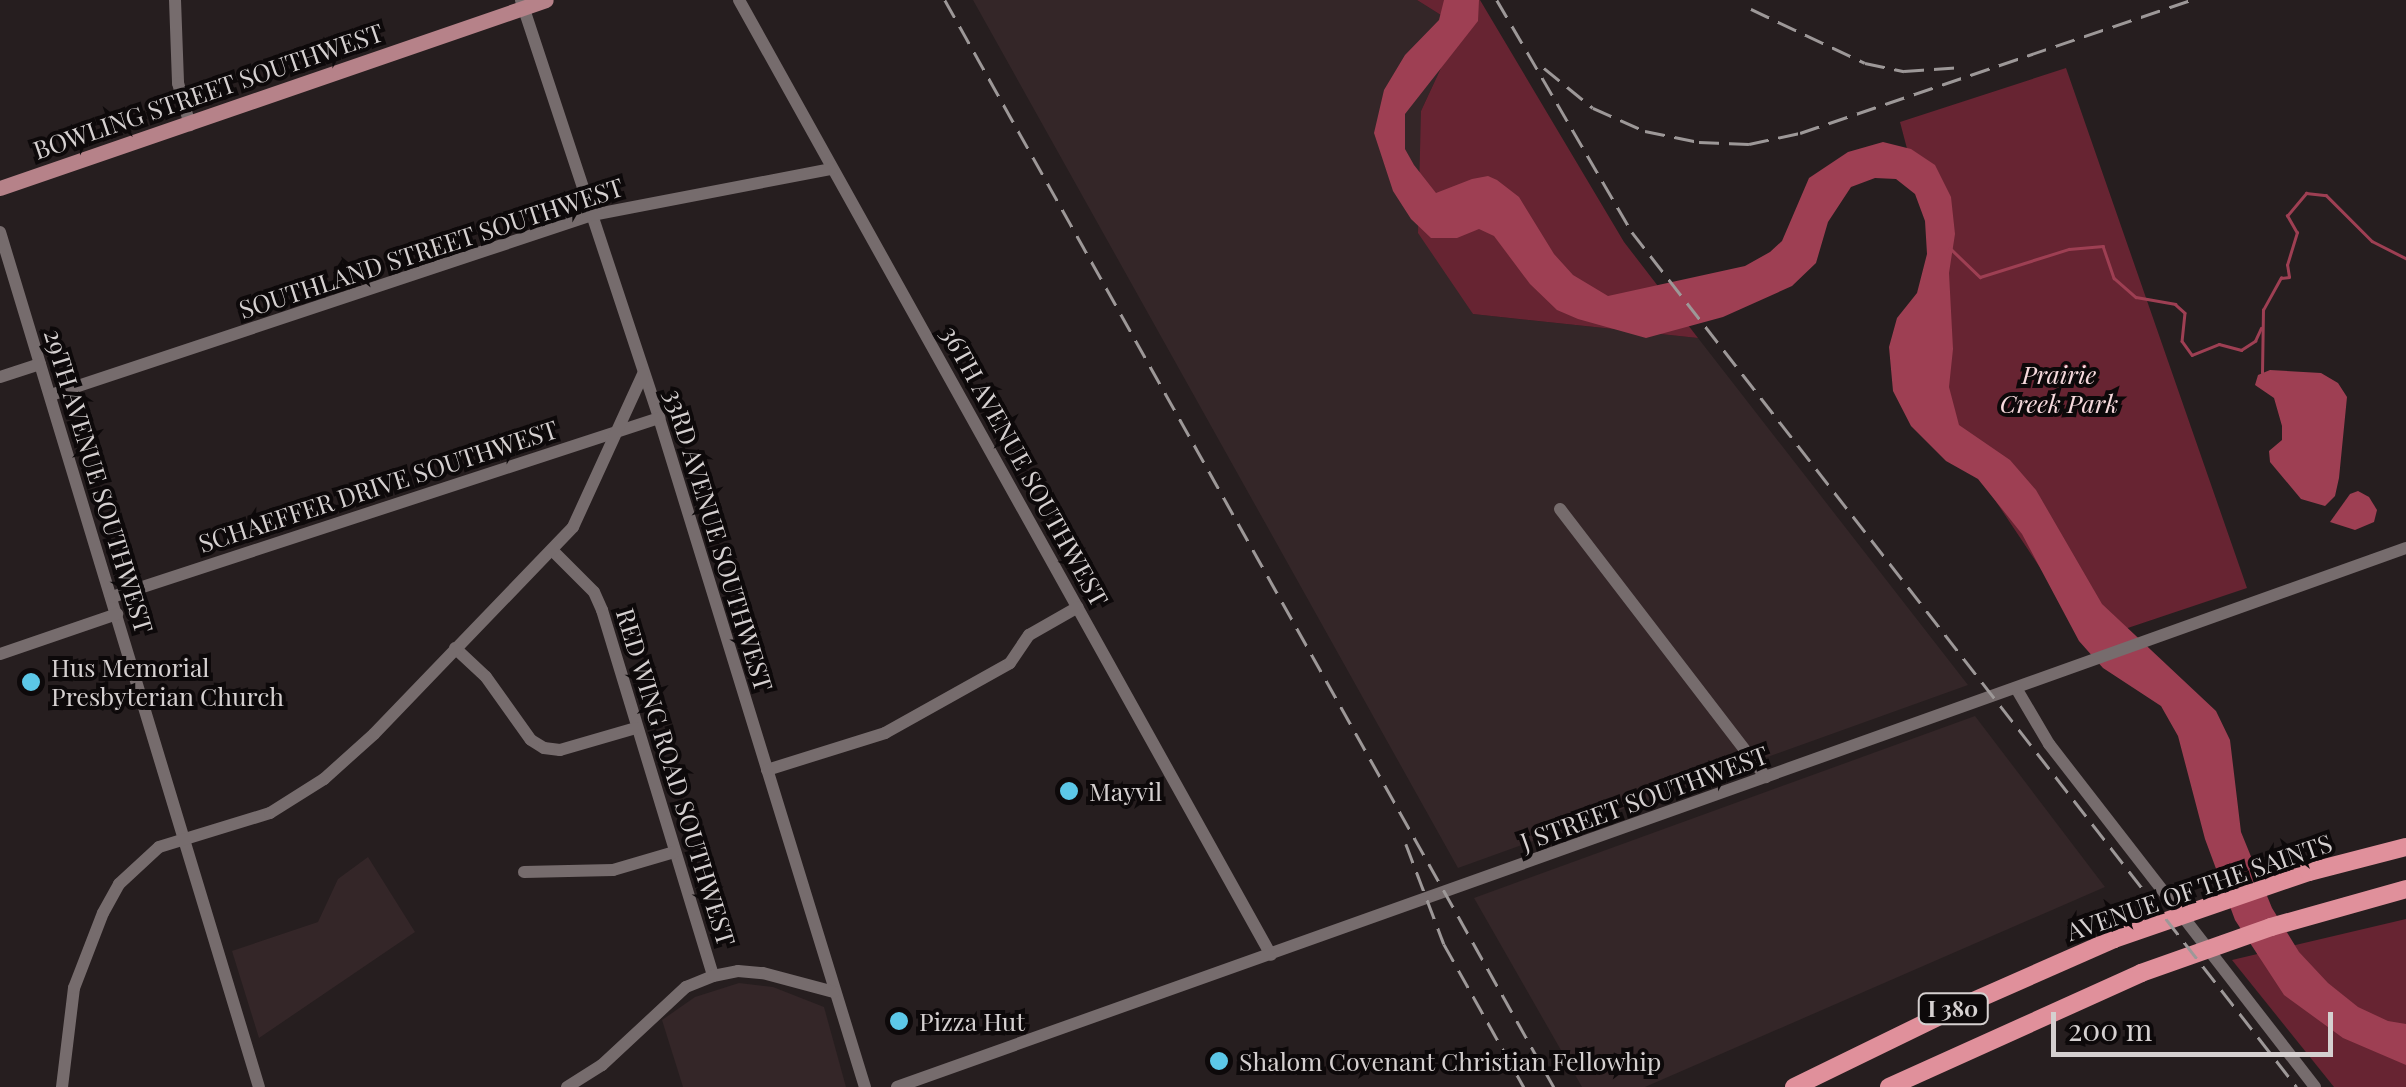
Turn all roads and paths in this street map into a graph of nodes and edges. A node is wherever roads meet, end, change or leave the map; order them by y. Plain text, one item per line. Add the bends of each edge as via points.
1 (175, 0) edge
2 (546, 0) edge
3 (739, 0) edge
4 (523, 4) edge
5 (190, 125) junction
6 (832, 169) junction
7 (0, 188) edge
8 (592, 215) junction
9 (0, 232) edge
10 (40, 364) junction
11 (643, 374) junction
12 (0, 377) edge
13 (51, 395) junction
14 (658, 418) junction
15 (618, 431) junction
16 (1560, 508) dead end
17 (2406, 548) edge
18 (552, 550) junction
19 (112, 597) junction
20 (1078, 606) junction
21 (117, 614) junction
22 (456, 648) junction
23 (0, 654) edge
24 (2016, 688) junction
25 (636, 728) junction
26 (767, 770) junction
27 (1766, 777) junction
28 (185, 839) junction
29 (2406, 847) edge
30 (674, 852) junction
31 (524, 872) dead end
32 (2406, 889) edge
33 (1272, 955) junction
34 (713, 976) junction
35 (834, 992) junction
36 (62, 1087) edge
37 (260, 1087) edge
38 (567, 1087) edge
39 (864, 1087) edge
40 (897, 1087) edge
41 (1794, 1087) edge
42 (1889, 1087) edge
43 (2315, 1087) edge

1 - 5 street via 178,82
2 - 4 main road, BOWLING STREET SOUTHWEST
3 - 6 street, 36TH AVENUE SOUTHWEST
4 - 5 main road, BOWLING STREET SOUTHWEST
4 - 8 street, 33RD AVENUE SOUTHWEST
5 - 7 main road, BOWLING STREET SOUTHWEST
6 - 8 street, SOUTHLAND STREET SOUTHWEST
6 - 20 street, 36TH AVENUE SOUTHWEST
8 - 11 street, 33RD AVENUE SOUTHWEST
8 - 13 street, SOUTHLAND STREET SOUTHWEST
9 - 10 street, 29TH AVENUE SOUTHWEST
10 - 12 street
10 - 13 street, 29TH AVENUE SOUTHWEST
11 - 14 street, 33RD AVENUE SOUTHWEST
11 - 15 street
13 - 19 street, 29TH AVENUE SOUTHWEST
14 - 15 street, SCHAEFFER DRIVE SOUTHWEST
14 - 26 street, 33RD AVENUE SOUTHWEST
15 - 18 street via 573,527
15 - 19 street, SCHAEFFER DRIVE SOUTHWEST
16 - 27 street
17 - 24 street, J STREET SOUTHWEST
18 - 22 street
18 - 25 street, RED WING ROAD SOUTHWEST via 594,592
19 - 21 street, 29TH AVENUE SOUTHWEST
20 - 26 street via 1029,635 1010,663 885,734
20 - 33 street, 36TH AVENUE SOUTHWEST
21 - 23 street
21 - 28 street, 29TH AVENUE SOUTHWEST
22 - 25 street via 544,748 560,750
22 - 28 street via 324,778 270,813
24 - 27 street, J STREET SOUTHWEST
24 - 43 street via 2048,744
25 - 30 street, RED WING ROAD SOUTHWEST
26 - 35 street, 33RD AVENUE SOUTHWEST
27 - 33 street, J STREET SOUTHWEST
28 - 36 street via 139,861 102,913 74,988
28 - 37 street, 29TH AVENUE SOUTHWEST
29 - 41 highway, AVENUE OF THE SAINTS / I 380 via 2114,938
30 - 31 street via 613,870
30 - 34 street, RED WING ROAD SOUTHWEST
32 - 42 highway, I 380 via 2142,973
33 - 40 street, J STREET SOUTHWEST
34 - 35 street via 764,972
34 - 38 street via 686,987 602,1065
35 - 39 street, 33RD AVENUE SOUTHWEST

